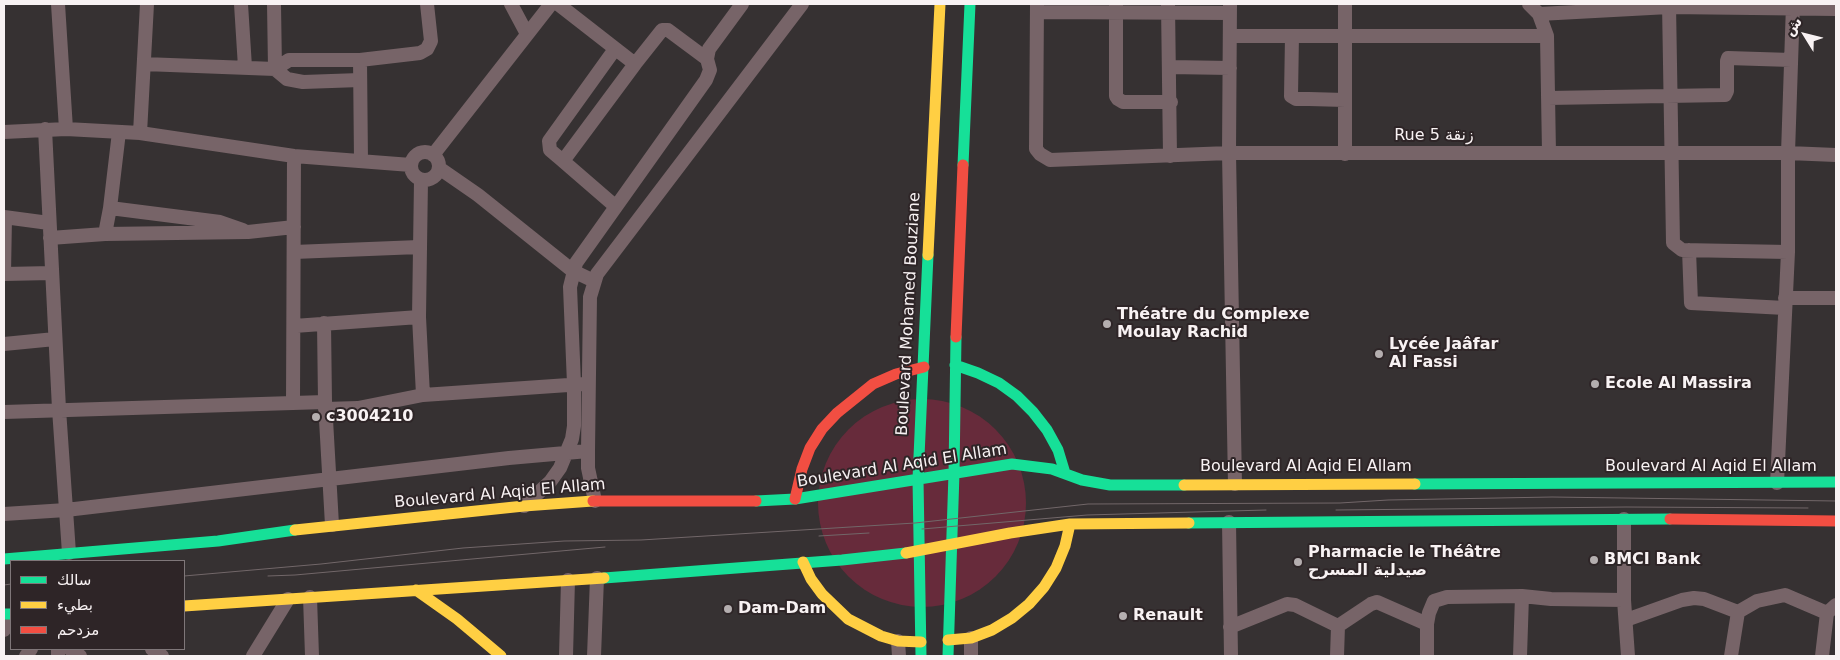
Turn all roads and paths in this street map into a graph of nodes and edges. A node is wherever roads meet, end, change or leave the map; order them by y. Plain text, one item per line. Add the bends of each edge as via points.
1 (58, 4) edge
2 (147, 4) edge
3 (241, 4) edge
4 (274, 4) edge
5 (427, 4) edge
6 (511, 4) edge
7 (550, 4) edge
8 (558, 4) edge
9 (742, 4) edge
10 (802, 4) edge
11 (940, 4) edge
12 (970, 4) edge
13 (1345, 4) edge
14 (1669, 5) edge
15 (1793, 6) edge
16 (1037, 8) edge
17 (1168, 8) edge
18 (1230, 8) edge
19 (1537, 8) edge
20 (1116, 9) edge
21 (1836, 9) edge
22 (527, 34) junction
23 (1230, 36) junction
24 (1292, 36) junction
25 (1345, 36) junction
26 (1547, 36) junction
27 (615, 49) junction
28 (708, 59) junction
29 (360, 60) junction
30 (1791, 60) junction
31 (144, 64) junction
32 (635, 64) junction
33 (1170, 67) junction
34 (244, 68) junction
35 (1230, 68) junction
36 (275, 69) junction
37 (360, 80) junction
38 (1670, 96) junction
39 (1548, 98) junction
40 (1345, 100) junction
41 (1171, 102) junction
42 (45, 129) junction
43 (66, 129) junction
44 (4, 132) edge
45 (119, 132) junction
46 (140, 133) junction
47 (1229, 153) junction
48 (1549, 153) junction
49 (1788, 153) junction
50 (1345, 154) junction
51 (1671, 154) junction
52 (1836, 155) edge
53 (294, 156) junction
54 (1170, 156) junction
55 (361, 161) junction
56 (436, 161) junction
57 (563, 161) junction
58 (410, 164) junction
59 (421, 180) junction
60 (615, 206) junction
61 (110, 208) junction
62 (4, 217) edge
63 (49, 223) junction
64 (294, 227) junction
65 (248, 232) junction
66 (106, 234) junction
67 (50, 238) junction
68 (419, 247) junction
69 (1690, 250) junction
70 (294, 252) junction
71 (1788, 252) junction
72 (573, 271) junction
73 (52, 273) junction
74 (4, 274) edge
75 (594, 281) junction
76 (1836, 298) edge
77 (1785, 303) junction
78 (419, 317) junction
79 (324, 323) junction
80 (294, 326) junction
81 (55, 339) junction
82 (4, 344) edge
83 (955, 365) junction
84 (924, 367) junction
85 (574, 384) junction
86 (589, 384) junction
87 (422, 395) junction
88 (293, 403) junction
89 (325, 406) junction
90 (59, 410) junction
91 (4, 412) edge
92 (588, 451) junction
93 (568, 452) junction
94 (954, 473) junction
95 (1065, 473) junction
96 (918, 479) junction
97 (329, 480) junction
98 (1836, 482) edge
99 (1777, 483) junction
100 (1235, 484) junction
101 (795, 499) junction
102 (594, 501) junction
103 (524, 506) junction
104 (66, 510) junction
105 (4, 514) edge
106 (1624, 520) junction
107 (1836, 521) edge
108 (1229, 522) junction
109 (1070, 524) junction
110 (332, 525) junction
111 (952, 545) junction
112 (920, 551) junction
113 (68, 553) junction
114 (4, 559) edge
115 (803, 562) junction
116 (597, 578) junction
117 (568, 580) junction
118 (416, 590) junction
119 (1522, 596) junction
120 (310, 597) junction
121 (288, 599) junction
122 (1624, 600) junction
123 (185, 606) edge
124 (1832, 609) edge
125 (1738, 612) junction
126 (1626, 620) junction
127 (1427, 624) junction
128 (1338, 626) junction
129 (1230, 627) junction
130 (971, 638) junction
131 (948, 640) junction
132 (898, 641) junction
133 (921, 642) junction
134 (493, 654) edge
135 (253, 656) edge
136 (312, 656) edge
137 (566, 656) edge
138 (594, 656) edge
139 (899, 656) edge
140 (922, 656) edge
141 (948, 656) edge
142 (971, 656) edge
143 (1231, 656) edge
144 (1337, 656) edge
145 (1427, 656) edge
146 (1520, 656) edge
147 (1628, 656) edge
148 (1731, 656) edge
149 (1822, 656) edge

1 - 43 street
2 - 31 street
3 - 34 street
4 - 36 street
5 - 29 street via 431,41 427,49 420,53
6 - 22 street
7 - 22 street
8 - 27 street
9 - 28 street via 715,39
10 - 75 street via 605,262
11 - 84 main road, Boulevard Mohamed Bouziane
12 - 83 main road
13 - 25 street
14 - 15 street
14 - 19 street
14 - 38 street
15 - 21 street
15 - 30 street
16 - 20 street
16 - 54 street, Rue 5 زنقة via 1036,149 1040,154 1050,160
17 - 18 street
17 - 20 street
17 - 33 street
18 - 23 street
19 - 26 street
20 - 41 street via 1116,96 1123,102
22 - 56 street
23 - 24 street
23 - 35 street
24 - 25 street
24 - 40 street via 1291,96 1309,100
25 - 26 street
25 - 40 street
26 - 39 street
27 - 32 street
27 - 57 street via 549,141 550,150
28 - 32 street via 665,29
28 - 60 street via 710,70 706,80
29 - 36 street via 289,60
29 - 37 street
30 - 38 street via 1728,58 1725,94
30 - 49 street
31 - 34 street
31 - 46 street
32 - 57 street
33 - 35 street
33 - 41 street
34 - 36 street
35 - 47 street
36 - 37 street via 295,81
37 - 55 street
38 - 39 street
38 - 51 street
39 - 48 street
40 - 50 street
41 - 54 street
42 - 43 street
42 - 44 street
42 - 63 street
43 - 45 street
45 - 46 street
45 - 61 street
46 - 53 street
47 - 50 street, Rue 5 زنقة
47 - 54 street, Rue 5 زنقة
47 - 100 street
48 - 50 street, Rue 5 زنقة
48 - 51 street, Rue 5 زنقة
49 - 51 street, Rue 5 زنقة
49 - 52 street, Rue 5 زنقة
49 - 71 street
51 - 69 street via 1673,243 1678,248
53 - 55 street
53 - 64 street
55 - 58 street
56 - 58 street via 424,152
56 - 59 street via 437,174
56 - 72 street
57 - 60 street
58 - 59 street via 413,174
59 - 68 street
60 - 72 street
61 - 65 street via 220,222
61 - 66 street
62 - 63 street
62 - 74 street
63 - 67 street
64 - 65 street
64 - 70 street
65 - 66 street
66 - 67 street
67 - 73 street
68 - 70 street
68 - 78 street
69 - 71 street
69 - 77 street via 1691,303
70 - 80 street
71 - 77 street
72 - 75 street
72 - 85 street via 570,287
73 - 74 street
73 - 81 street
75 - 86 street via 590,297
76 - 77 street
77 - 99 street
78 - 79 street
78 - 87 street
79 - 80 street
79 - 89 street
80 - 88 street
81 - 82 street
81 - 90 street
83 - 94 main road
83 - 95 main road via 998,383 1017,396 1047,430
84 - 96 main road, Boulevard Mohamed Bouziane
84 - 101 main road via 873,384 837,413 810,448
85 - 86 street
85 - 87 street
85 - 93 street via 574,426
86 - 92 street
87 - 89 street via 358,408
88 - 89 street
88 - 90 street
89 - 97 street
90 - 91 street
90 - 104 street
92 - 93 street
92 - 102 street
93 - 97 street
93 - 103 street via 550,482
94 - 95 main road, Boulevard Al Aqid El Allam via 1012,464 1039,466
94 - 96 main road, Boulevard Al Aqid El Allam
94 - 111 main road
95 - 100 main road, Boulevard Al Aqid El Allam via 1110,485
96 - 101 main road, Boulevard Al Aqid El Allam
96 - 112 main road, Boulevard Mohamed Bouziane
97 - 104 street
97 - 110 street
98 - 99 main road, Boulevard Al Aqid El Allam
99 - 100 main road, Boulevard Al Aqid El Allam
101 - 102 main road, Boulevard Al Aqid El Allam
102 - 103 main road, Boulevard Al Aqid El Allam
103 - 110 main road, Boulevard Al Aqid El Allam
104 - 105 street
104 - 113 street
106 - 107 main road
106 - 108 main road
106 - 122 street
108 - 109 main road
108 - 129 street
109 - 111 main road
109 - 130 main road via 1056,568 1044,587 1012,618
110 - 113 main road, Boulevard Al Aqid El Allam via 218,541
111 - 112 main road
111 - 131 main road
112 - 115 main road
112 - 133 main road, Boulevard Mohamed Bouziane
113 - 114 main road, Boulevard Al Aqid El Allam
115 - 116 main road
115 - 132 main road via 811,579 848,619 864,629
116 - 117 main road
116 - 138 street
117 - 118 main road
117 - 137 street
118 - 120 main road
118 - 134 main road via 457,619
119 - 122 street
119 - 127 street via 1438,598 1428,613
119 - 146 street
120 - 121 main road
120 - 136 street
121 - 123 main road
121 - 135 street
122 - 126 street
124 - 125 street via 1785,595 1757,601
124 - 149 street
125 - 126 street via 1694,598
125 - 148 street
126 - 147 street
127 - 128 street via 1377,602
127 - 145 street
128 - 129 street via 1291,604
128 - 144 street
129 - 143 street
130 - 131 main road
130 - 142 street
131 - 141 main road
132 - 133 main road
132 - 139 street
133 - 140 main road, Boulevard Mohamed Bouziane

